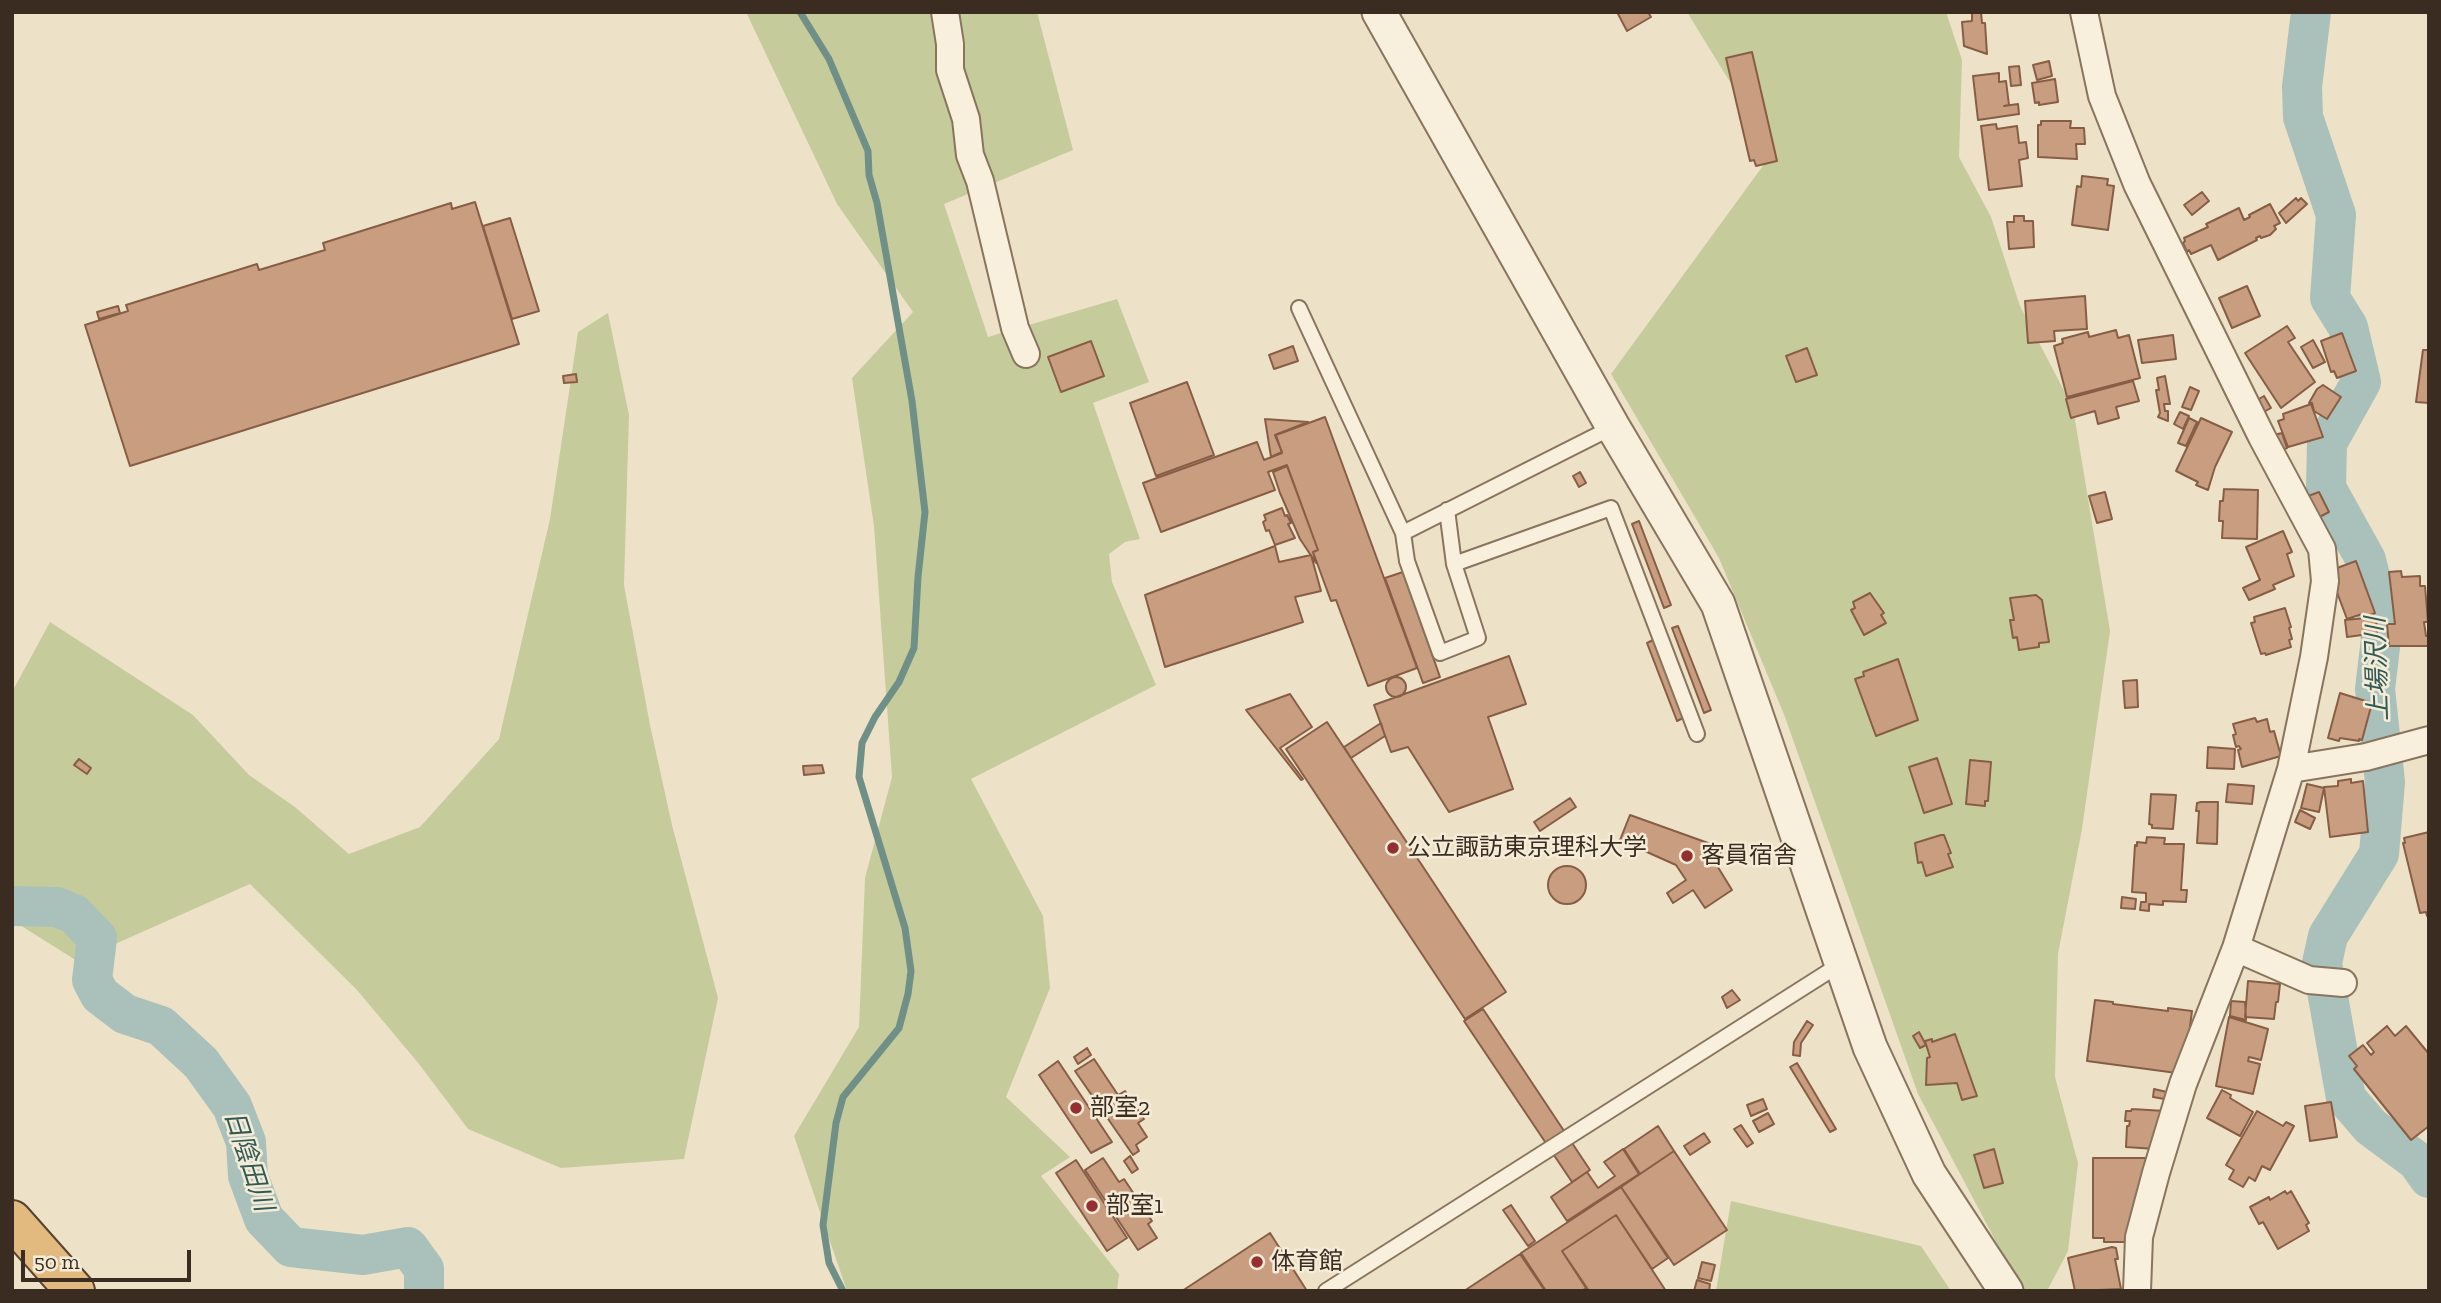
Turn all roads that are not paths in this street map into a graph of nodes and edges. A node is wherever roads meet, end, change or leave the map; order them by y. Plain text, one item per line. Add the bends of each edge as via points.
1 (945, 12) edge
2 (1380, 12) edge
3 (2084, 12) edge
4 (1299, 308) dead end
5 (1026, 354) dead end
6 (1613, 427) junction
7 (1447, 510) junction
8 (1403, 533) junction
9 (1454, 564) junction
10 (1697, 734) dead end
11 (2429, 740) edge
12 (2291, 769) junction
13 (2236, 948) junction
14 (1843, 962) junction
15 (2343, 983) dead end
16 (12, 1220) edge
17 (75, 1291) edge
18 (1326, 1291) edge
19 (2006, 1291) edge
20 (2137, 1291) edge

1 - 5 street via 950,70 966,119 970,155 1015,328
2 - 6 street
3 - 12 street via 2102,96 2137,184 2322,549 2325,581
4 - 8 lane
6 - 7 lane
6 - 14 street via 1718,604
7 - 8 lane
7 - 9 lane
8 - 9 lane via 1407,561 1440,653 1478,638
9 - 10 lane via 1611,508
11 - 12 street via 2366,757
12 - 13 street
13 - 15 street via 2309,981
13 - 20 street via 2183,1084 2156,1173 2139,1237
14 - 18 lane
14 - 19 street via 1870,1047 1929,1174
16 - 17 highway

